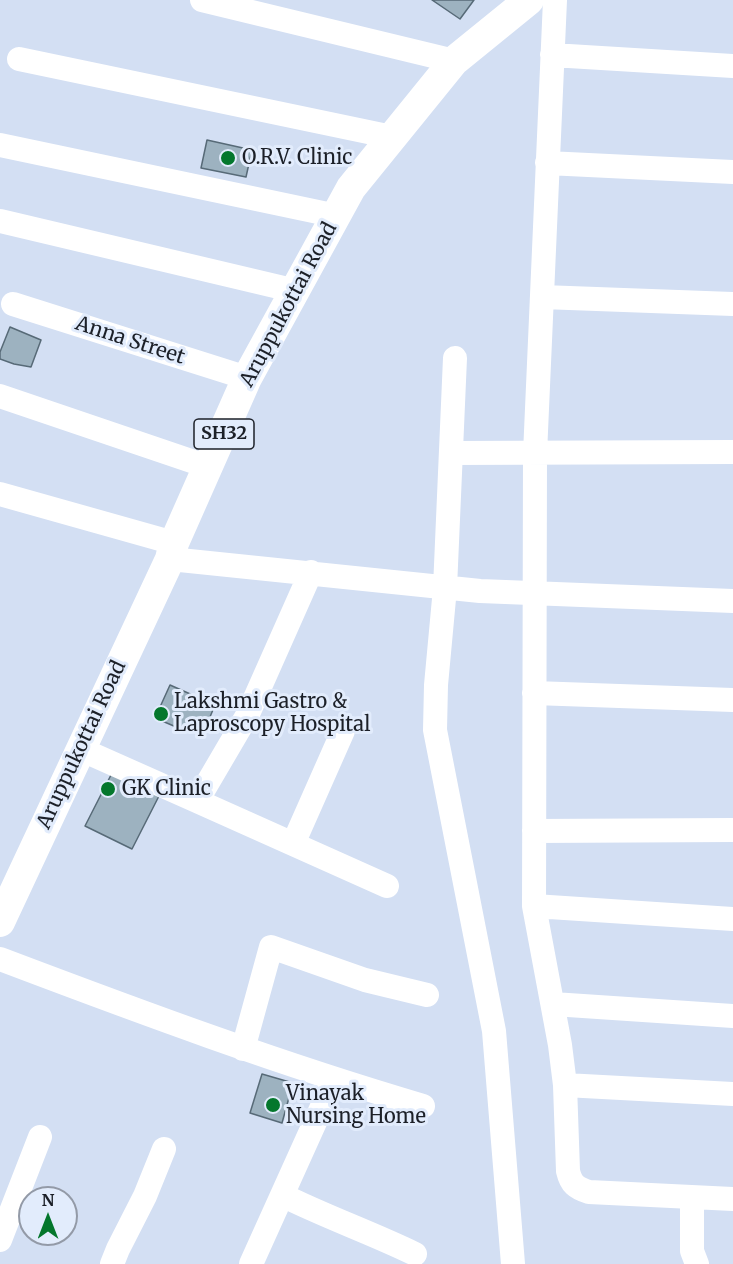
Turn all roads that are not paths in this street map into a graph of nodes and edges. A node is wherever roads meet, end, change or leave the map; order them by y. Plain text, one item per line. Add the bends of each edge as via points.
1 (202, 0) edge
2 (529, 0) edge
3 (555, 0) edge
4 (552, 55) junction
5 (19, 59) dead end
6 (454, 61) junction
7 (733, 66) edge
8 (392, 137) junction
9 (0, 145) edge
10 (547, 163) junction
11 (733, 172) edge
12 (337, 216) junction
13 (0, 221) edge
14 (296, 291) junction
15 (542, 297) junction
16 (13, 304) dead end
17 (733, 304) edge
18 (455, 358) dead end
19 (247, 378) junction
20 (0, 396) edge
21 (733, 452) edge
22 (451, 453) junction
23 (535, 454) junction
24 (209, 467) junction
25 (0, 494) edge
26 (172, 551) junction
27 (311, 572) junction
28 (446, 588) junction
29 (534, 593) junction
30 (733, 601) edge
31 (534, 693) junction
32 (733, 700) edge
33 (342, 731) dead end
34 (80, 749) junction
35 (197, 801) junction
36 (733, 830) edge
37 (534, 831) junction
38 (293, 844) junction
39 (387, 886) dead end
40 (534, 906) junction
41 (733, 919) edge
42 (0, 922) edge
43 (0, 959) edge
44 (427, 995) dead end
45 (553, 1004) junction
46 (733, 1016) edge
47 (243, 1049) junction
48 (334, 1080) junction
49 (565, 1086) junction
50 (733, 1094) edge
51 (423, 1106) dead end
52 (40, 1137) dead end
53 (164, 1149) dead end
54 (282, 1195) junction
55 (692, 1197) junction
56 (733, 1199) edge
57 (0, 1240) edge
58 (415, 1254) dead end
59 (112, 1264) edge
60 (251, 1264) edge
61 (513, 1264) edge
62 (698, 1264) edge

1 - 6 street
2 - 6 main road, Aruppukottai Road / SH32
3 - 4 street
4 - 7 street
4 - 10 street
5 - 8 street
6 - 8 main road, Aruppukottai Road / SH32
8 - 12 main road, Aruppukottai Road / SH32 via 351,188
9 - 12 street
10 - 11 street
10 - 15 street
12 - 14 main road, Aruppukottai Road / SH32
13 - 14 street
14 - 19 main road, Aruppukottai Road / SH32
15 - 17 street
15 - 23 street
16 - 19 street, Anna Street
18 - 22 street
19 - 24 main road, Aruppukottai Road / SH32
20 - 24 street
21 - 23 street
22 - 23 street
22 - 28 street
23 - 29 street
24 - 26 main road, Aruppukottai Road / SH32
25 - 26 street
26 - 27 street
26 - 34 main road, Aruppukottai Road / SH32
27 - 28 street
27 - 35 street via 248,714
28 - 29 street
28 - 61 street via 435,730 494,1031
29 - 30 street
29 - 31 street
31 - 32 street
31 - 37 street
33 - 38 street
34 - 35 street
34 - 42 main road, Aruppukottai Road / SH32
35 - 38 street
36 - 37 street
37 - 40 street
38 - 39 street
40 - 41 street
40 - 45 street
43 - 47 street
44 - 47 street via 365,980 271,947
45 - 46 street
45 - 49 street
47 - 48 street
48 - 51 street
48 - 54 street
49 - 50 street
49 - 55 street via 568,1171 571,1182 579,1189
52 - 57 street
53 - 59 street
54 - 58 street
54 - 60 street
55 - 56 street
55 - 62 street via 692,1251

